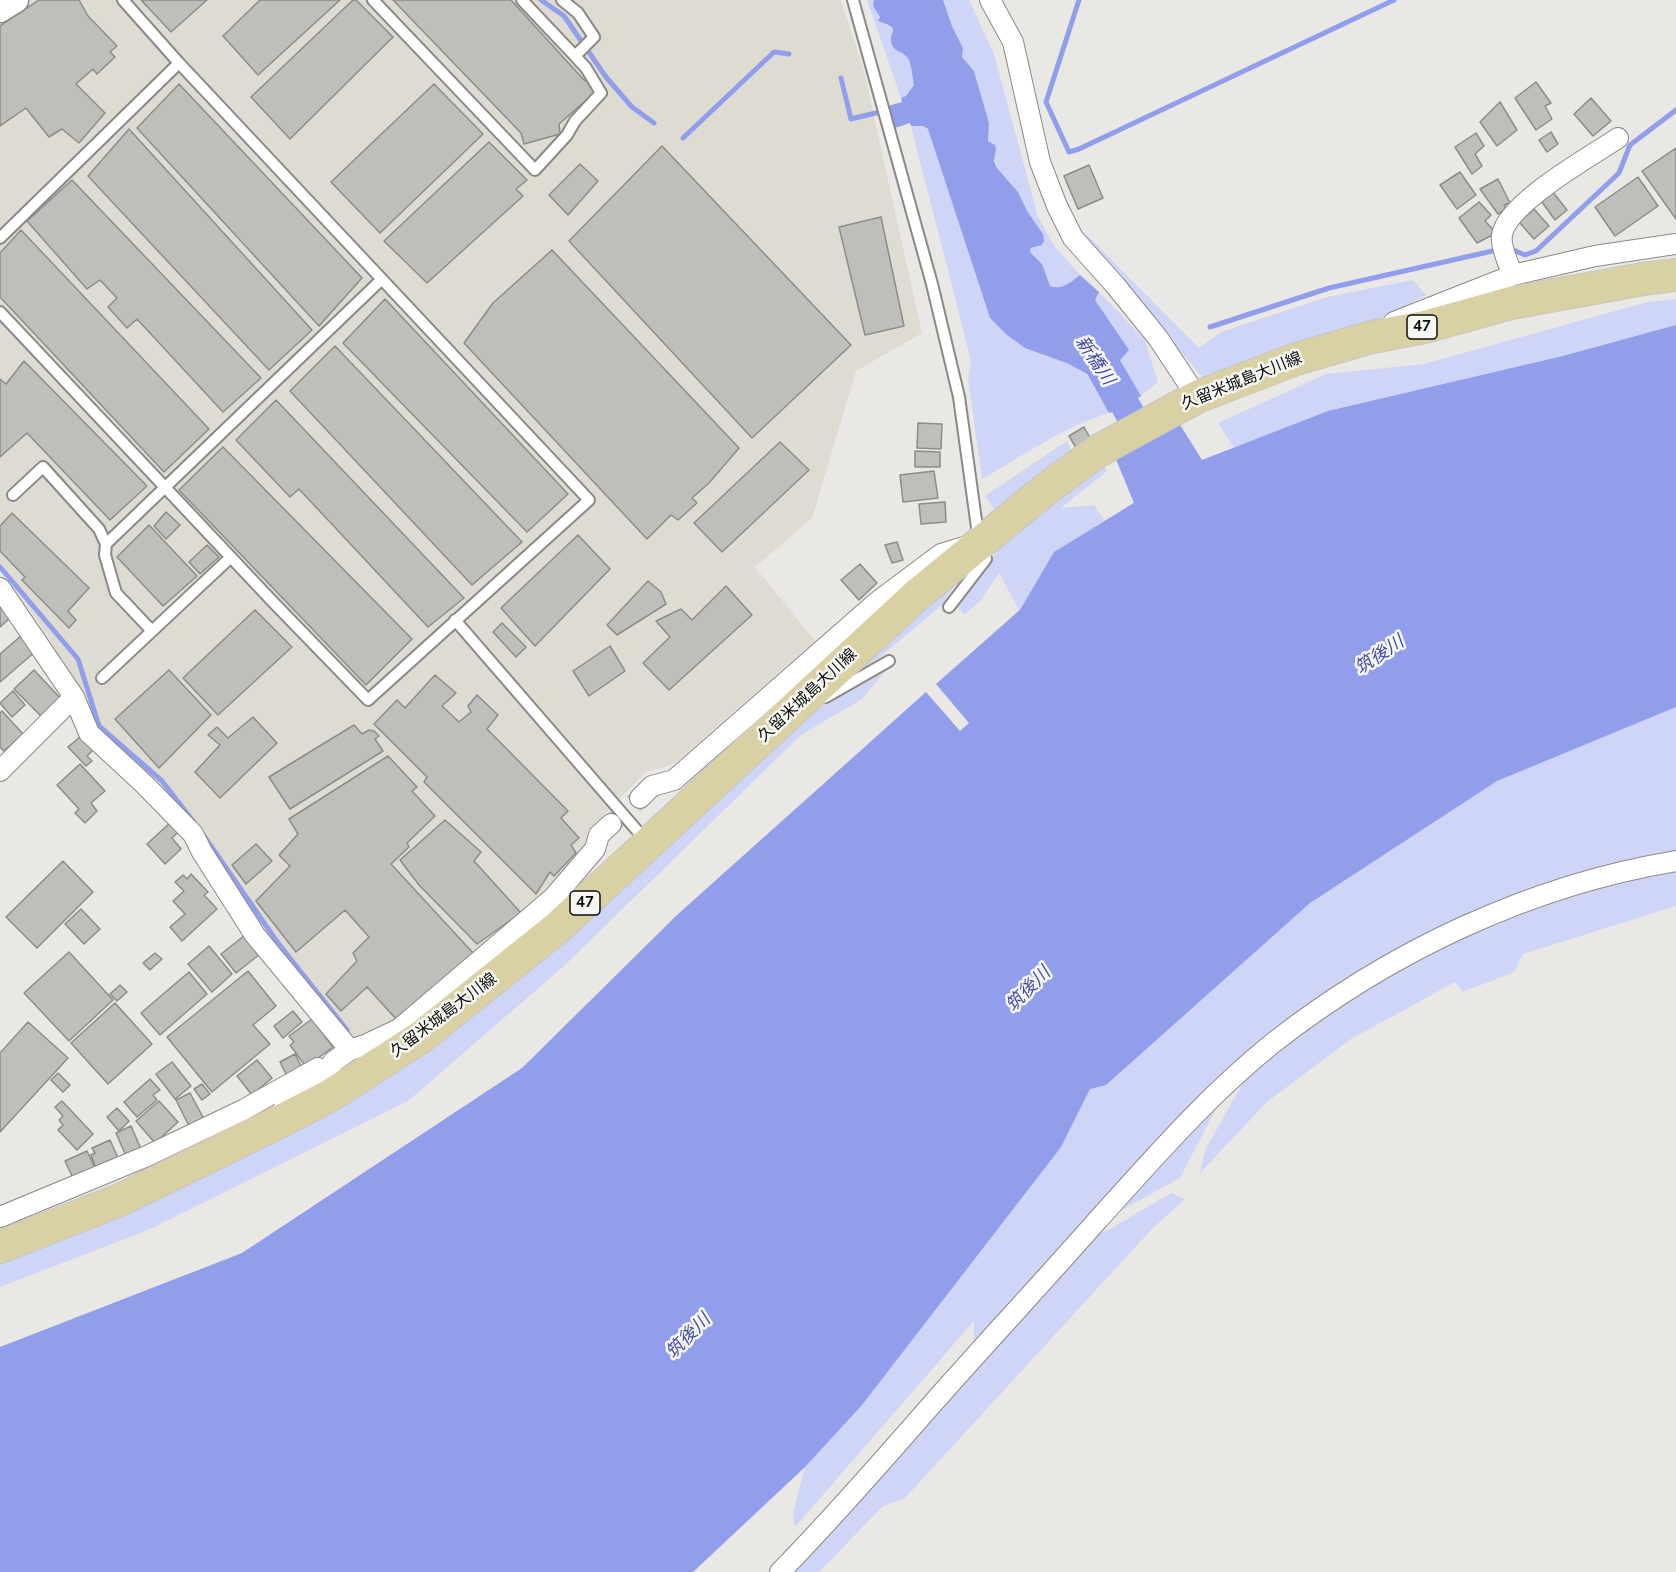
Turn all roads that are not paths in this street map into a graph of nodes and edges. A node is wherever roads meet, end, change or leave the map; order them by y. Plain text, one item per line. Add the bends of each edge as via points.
1 (16, 0) edge
2 (123, 0) edge
3 (373, 0) edge
4 (522, 0) edge
5 (562, 0) edge
6 (853, 0) edge
7 (990, 0) edge
8 (0, 10) edge
9 (581, 50) junction
10 (178, 63) junction
11 (1617, 138) dead end
12 (0, 238) edge
13 (1676, 244) edge
14 (1513, 275) junction
15 (1676, 276) edge
16 (381, 279) junction
17 (0, 312) edge
18 (1372, 337) junction
19 (1187, 402) junction
20 (165, 487) junction
21 (13, 495) dead end
22 (979, 542) junction
23 (106, 544) junction
24 (231, 557) junction
25 (0, 588) edge
26 (949, 607) dead end
27 (455, 620) junction
28 (152, 631) junction
29 (889, 661) dead end
30 (102, 678) dead end
31 (74, 697) junction
32 (799, 704) junction
33 (0, 771) edge
34 (640, 798) tunnel mouth
35 (611, 824) tunnel mouth
36 (648, 844) junction
37 (1676, 861) edge
38 (342, 1056) junction
39 (277, 1123) junction
40 (122, 1199) junction
41 (40, 1202) junction
42 (0, 1217) edge
43 (0, 1247) edge
44 (780, 1572) edge

1 - 8 street
2 - 10 lane
3 - 9 lane via 535,170 601,93 586,68
4 - 9 lane
5 - 9 lane via 578,13 594,37
6 - 22 lane via 932,284 959,397
7 - 19 street via 1013,42 1040,162 1057,206 1073,238 1158,338
10 - 12 lane
10 - 16 lane
11 - 14 street via 1526,200 1508,220 1501,236
13 - 14 street via 1595,256
14 - 18 street via 1398,320
15 - 18 main road, 久留米城島大川線 / 47 via 1511,303
16 - 20 lane
16 - 27 lane via 589,500
17 - 20 lane
18 - 19 main road, 久留米城島大川線 / 47 via 1296,358
19 - 22 main road, 久留米城島大川線 / 47 via 1098,452
20 - 23 lane
20 - 24 lane
21 - 23 lane via 43,467 99,529
22 - 26 lane via 986,559
22 - 32 main road, 久留米城島大川線 / 47
22 - 34 street via 942,554 877,602 674,780 652,786
23 - 28 lane via 105,555 116,593
24 - 27 lane via 368,700
24 - 28 lane
25 - 31 street
27 - 36 lane
28 - 30 lane
29 - 32 lane via 820,700
31 - 33 street
31 - 38 street via 89,734 193,834 255,935
32 - 36 main road, 久留米城島大川線 / 47
35 - 38 street via 554,897 399,1029
36 - 39 main road, 久留米城島大川線 / 47 via 557,928 421,1037 331,1095
37 - 44 street via 1538,897 1436,938 1380,969 1273,1043 1174,1135 832,1519
38 - 39 street via 285,1106
38 - 41 street via 232,1116
39 - 40 main road, 久留米城島大川線 / 47
40 - 41 street via 102,1195
40 - 43 main road, 久留米城島大川線 / 47
41 - 42 street

